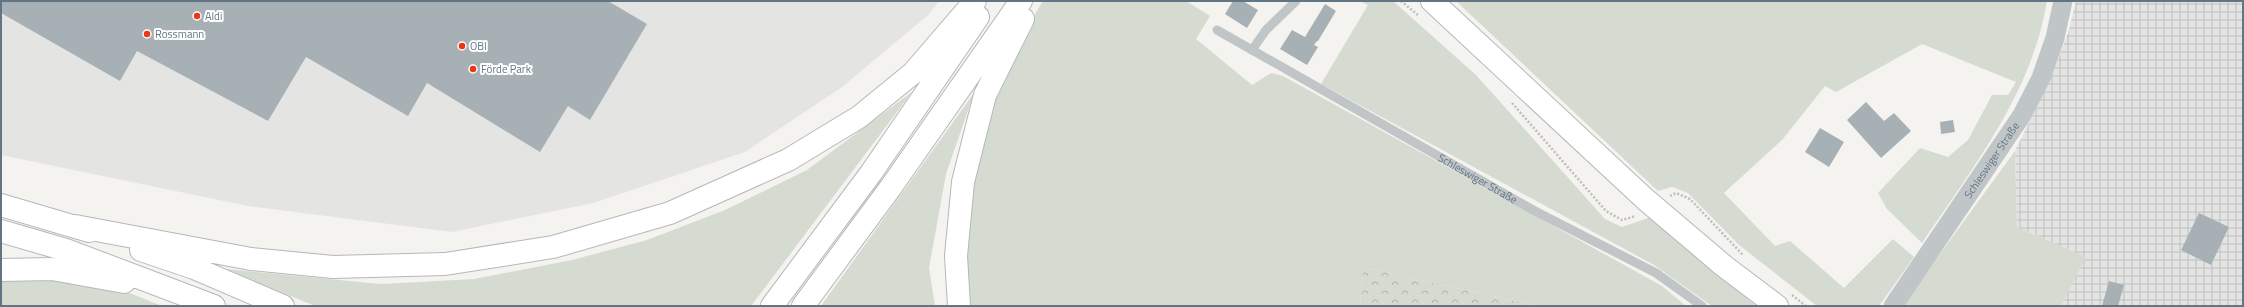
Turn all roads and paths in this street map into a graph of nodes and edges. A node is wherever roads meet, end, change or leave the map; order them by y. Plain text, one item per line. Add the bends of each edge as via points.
1 (975, 1) edge
2 (989, 1) edge
3 (1021, 1) edge
4 (1033, 1) edge
5 (1296, 1) edge
6 (1401, 1) edge
7 (2063, 1) edge
8 (1426, 9) edge
9 (1217, 30) dead end
10 (1252, 50) junction
11 (1507, 97) dead end
12 (1666, 197) dead end
13 (1, 205) edge
14 (1642, 212) dead end
15 (75, 226) junction
16 (1, 231) edge
17 (1748, 259) dead end
18 (1, 270) edge
19 (180, 292) junction
20 (1783, 299) edge
21 (214, 306) edge
22 (282, 306) edge
23 (772, 306) edge
24 (803, 306) edge
25 (958, 306) edge
26 (1702, 306) edge
27 (1806, 306) edge
28 (1893, 306) edge

1 - 15 main road via 913,73 859,117 788,160 670,213 553,247 445,264 333,267 251,259
2 - 23 main road via 871,173
3 - 24 main road via 891,187
4 - 25 main road via 985,95 963,182 956,256
5 - 10 lane via 1266,30
6 - 8 path
7 - 28 street, Schleswiger Straße via 2055,38 2041,78 2022,115
8 - 20 main road via 1724,266
9 - 10 lane, Schleswiger Straße
10 - 26 lane, Schleswiger Straße via 1533,210 1656,273
11 - 14 path via 1606,212 1622,220 1630,219
12 - 17 path via 1676,194 1690,199
13 - 15 main road
15 - 22 main road via 194,268
16 - 19 main road via 66,250
18 - 19 main road via 52,269
19 - 21 main road
20 - 27 path

